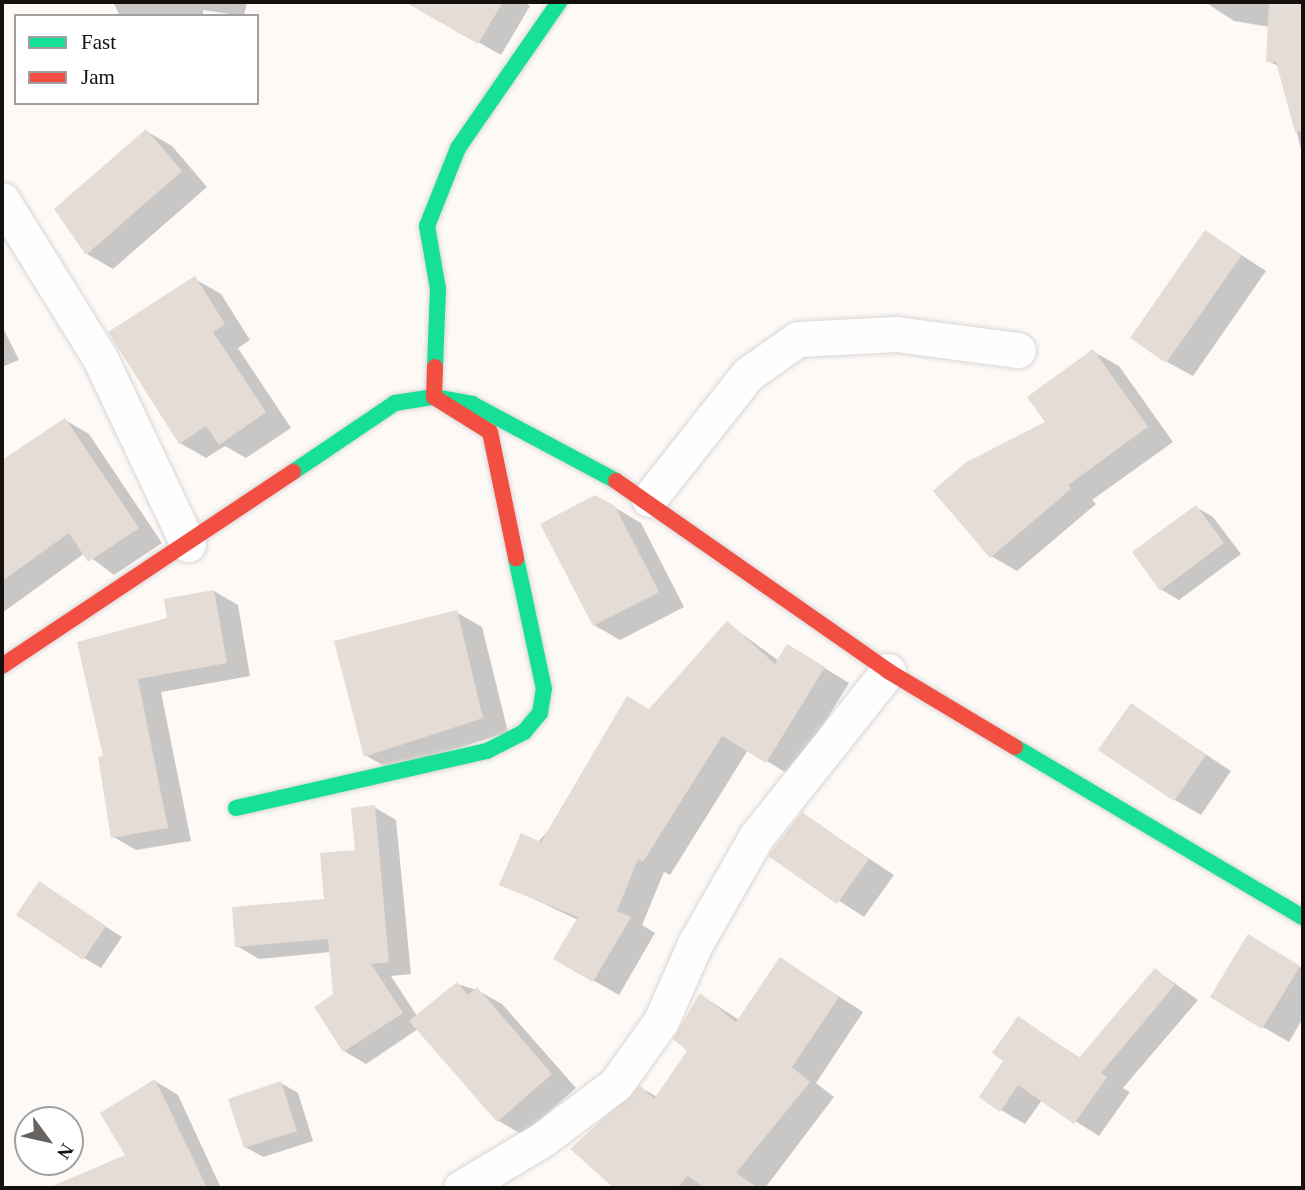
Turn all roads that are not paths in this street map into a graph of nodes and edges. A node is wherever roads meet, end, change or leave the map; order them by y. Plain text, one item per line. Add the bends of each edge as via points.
1 (559, 2) edge
2 (2, 200) edge
3 (1018, 350) dead end
4 (433, 397) junction
5 (649, 499) junction
6 (188, 544) junction
7 (2, 666) edge
8 (888, 671) junction
9 (236, 808) dead end
10 (1303, 917) edge
11 (461, 1188) edge

1 - 4 street via 458,149 427,226 438,289
2 - 6 street via 100,358
3 - 5 street via 896,334 798,339 748,374
4 - 5 street via 472,404
4 - 6 street via 395,403
4 - 9 street via 490,432 544,689 541,713 524,732 487,751
5 - 8 street
6 - 7 street
8 - 10 street
8 - 11 street via 756,837 695,944 661,1021 616,1084

